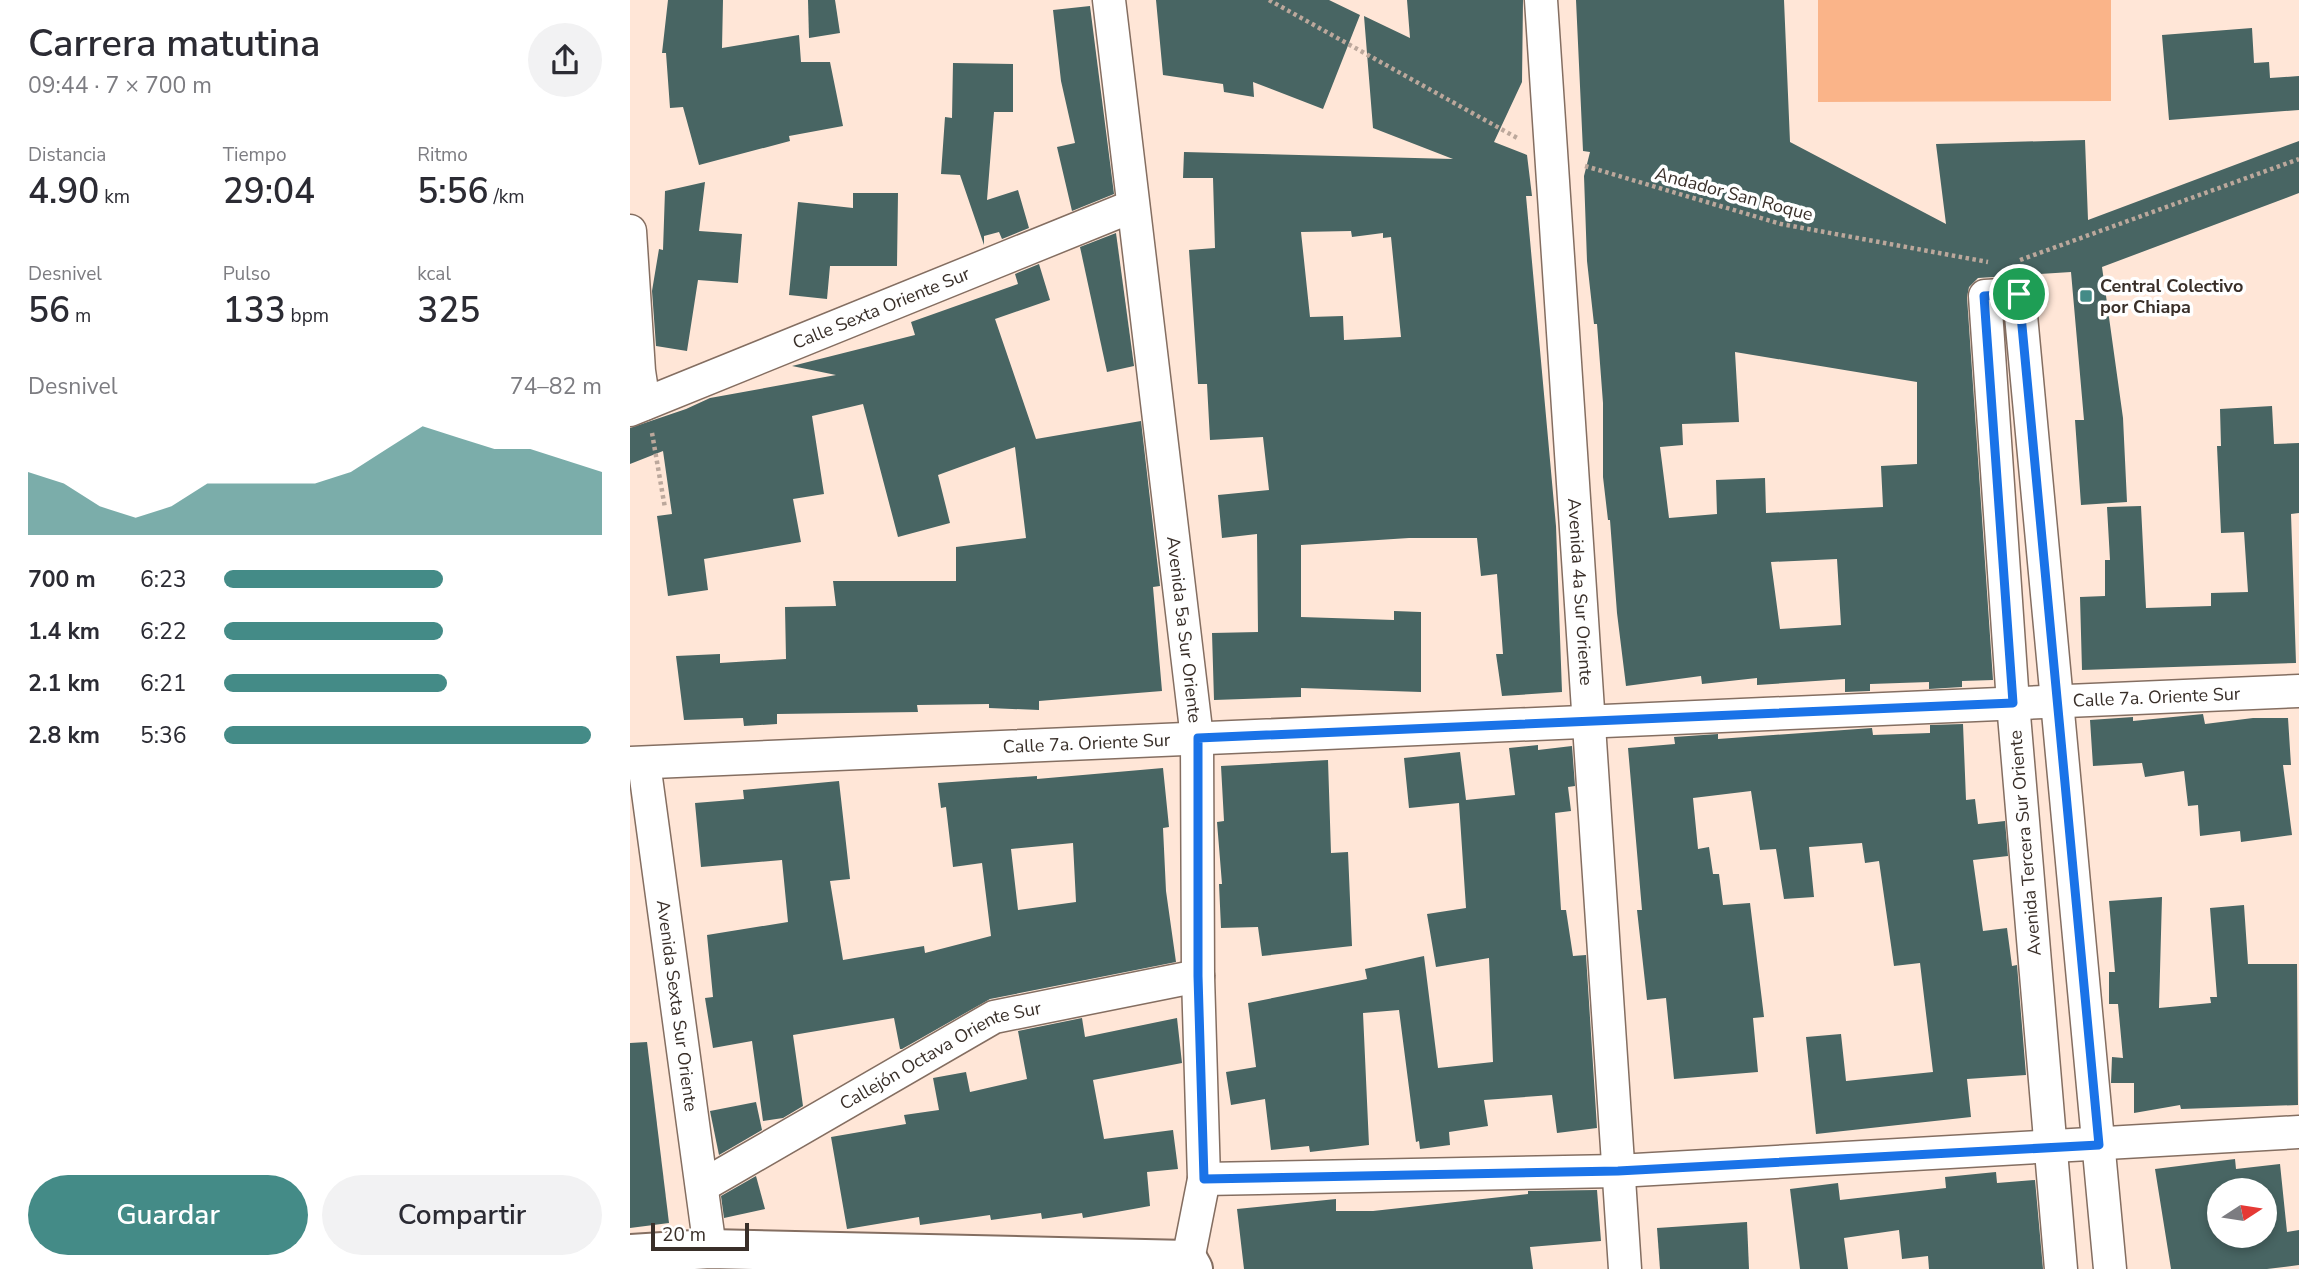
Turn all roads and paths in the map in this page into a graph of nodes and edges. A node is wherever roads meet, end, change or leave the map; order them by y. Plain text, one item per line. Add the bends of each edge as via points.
1 (1109, 0) edge
2 (1269, 0) edge
3 (1541, 0) edge
4 (1552, 157) junction
5 (2299, 159) edge
6 (1133, 205) junction
7 (630, 231) edge
8 (2019, 261) dead end
9 (1993, 263) dead end
10 (637, 407) edge
11 (665, 508) dead end
12 (2299, 691) edge
13 (2055, 701) junction
14 (2013, 703) junction
15 (1588, 722) junction
16 (1198, 738) junction
17 (637, 763) edge
18 (1198, 976) junction
19 (2299, 1132) edge
20 (2099, 1145) junction
21 (2050, 1147) junction
22 (1618, 1171) junction
23 (1204, 1179) junction
24 (702, 1186) junction
25 (710, 1249) junction
26 (630, 1254) edge
27 (1191, 1265) edge
28 (1625, 1269) edge
29 (2061, 1269) edge
30 (2110, 1269) edge

1 - 6 street, Avenida 5a Sur Oriente
2 - 4 path, Andador San Roque
3 - 4 street, Avenida 4a Sur Oriente
4 - 9 path, Andador San Roque via 1781,224
4 - 15 street, Avenida 4a Sur Oriente
5 - 8 path
6 - 10 street, Calle Sexta Oriente Sur
6 - 16 street, Avenida 5a Sur Oriente
7 - 10 street
10 - 11 path
12 - 13 street, Calle 7a. Oriente Sur
13 - 14 street, Calle 7a. Oriente Sur
13 - 14 street, Avenida Tercera Sur Oriente via 2019,294 1984,296
13 - 20 street, Avenida Tercera Sur Oriente
14 - 15 street, Calle 7a. Oriente Sur
14 - 21 street, Avenida Tercera Sur Oriente
15 - 16 street, Calle 7a. Oriente Sur
15 - 22 street, Avenida 4a Sur Oriente
16 - 17 street, Calle 7a. Oriente Sur
16 - 18 street, Avenida 5a Sur Oriente
17 - 24 street, Avenida Sexta Sur Oriente
18 - 23 street, Avenida 5a Sur Oriente
18 - 24 street, Callejón Octava Oriente Sur via 994,1017
19 - 20 street
20 - 21 street
20 - 30 street, Avenida Tercera Sur Oriente
21 - 22 street
21 - 29 street, Avenida Tercera Sur Oriente
22 - 23 street
22 - 28 street, Avenida 4a Sur Oriente
23 - 27 street, Avenida 5a Sur Oriente
24 - 25 street, Avenida Sexta Sur Oriente
25 - 26 street
25 - 27 street

